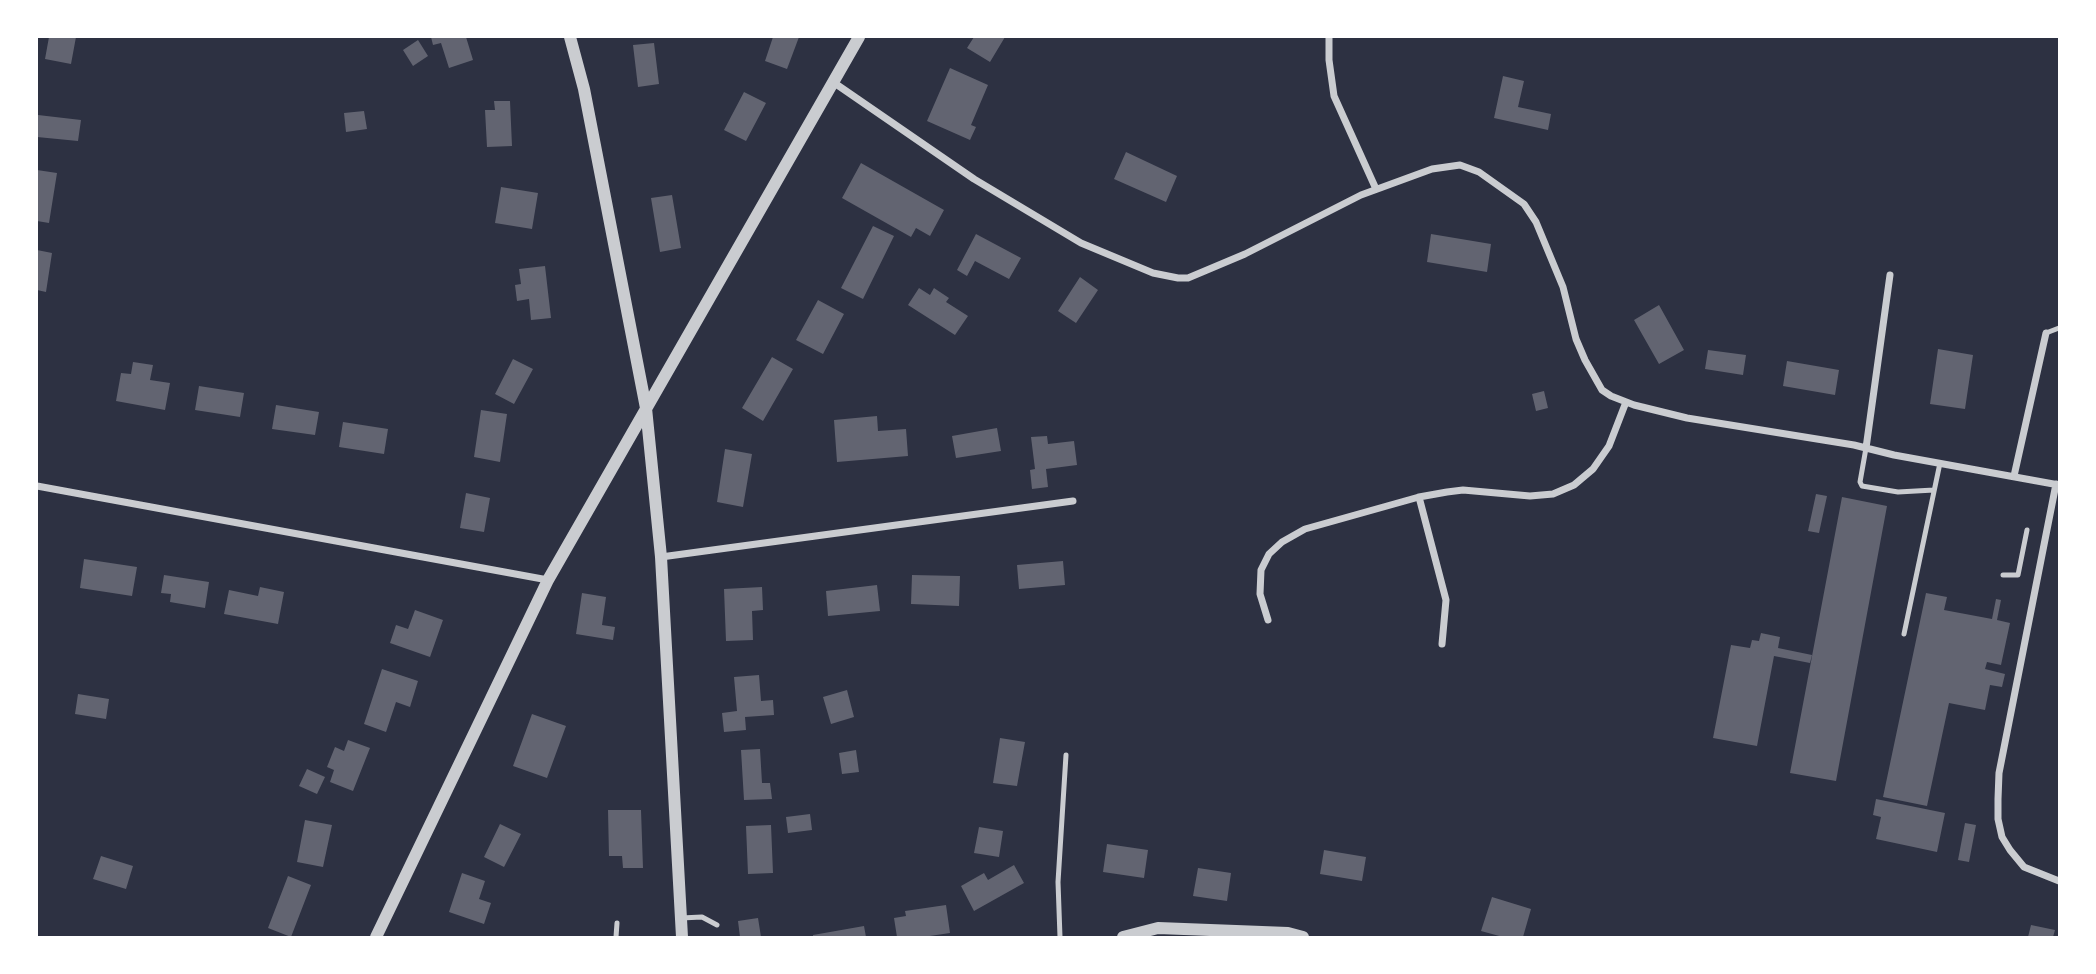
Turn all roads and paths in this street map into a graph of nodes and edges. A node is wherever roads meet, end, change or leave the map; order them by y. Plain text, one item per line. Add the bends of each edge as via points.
1 (570, 37) edge
2 (859, 37) edge
3 (1329, 37) edge
4 (832, 82) junction
5 (1376, 189) junction
6 (1890, 275) dead end
7 (2059, 328) edge
8 (2046, 333) joint
9 (1626, 402) junction
10 (646, 408) junction
11 (1866, 448) junction
12 (1940, 463) junction
13 (2014, 476) junction
14 (2058, 484) edge
15 (37, 486) edge
16 (1934, 491) junction
17 (1419, 497) junction
18 (1073, 501) dead end
19 (2027, 530) dead end
20 (661, 557) junction
21 (2003, 575) dead end
22 (548, 580) junction
23 (1268, 620) dead end
24 (1904, 634) dead end
25 (1442, 644) dead end
26 (1066, 755) dead end
27 (2059, 881) edge
28 (681, 918) junction
29 (617, 923) dead end
30 (717, 925) dead end
31 (376, 937) edge
32 (617, 937) edge
33 (682, 937) edge
34 (1060, 937) edge
35 (1123, 937) edge
36 (1303, 937) edge

1 - 10 street
2 - 4 street
3 - 5 street via 1334,96
4 - 5 street via 1025,211 1081,243 1167,276 1188,278
4 - 10 street
5 - 9 street via 1460,164 1524,204 1563,287 1585,360 1602,390
6 - 11 street
7 - 8 lane
8 - 13 street
9 - 11 street via 1687,418
9 - 17 street via 1609,446 1574,485 1553,494 1530,496 1463,490
10 - 20 street
10 - 22 street
11 - 12 street
11 - 16 lane via 1861,486
12 - 13 street
12 - 16 lane
13 - 14 street
14 - 27 street via 1999,773 1998,809 2002,837 2024,867
15 - 22 street
16 - 24 lane
17 - 23 street via 1305,529 1282,542 1261,570 1260,594
17 - 25 street via 1446,600
18 - 20 street
19 - 21 lane via 2018,575
20 - 28 street
22 - 31 street
26 - 34 lane via 1058,882
28 - 30 lane via 702,917
28 - 33 street
29 - 32 lane
35 - 36 street via 1158,928

